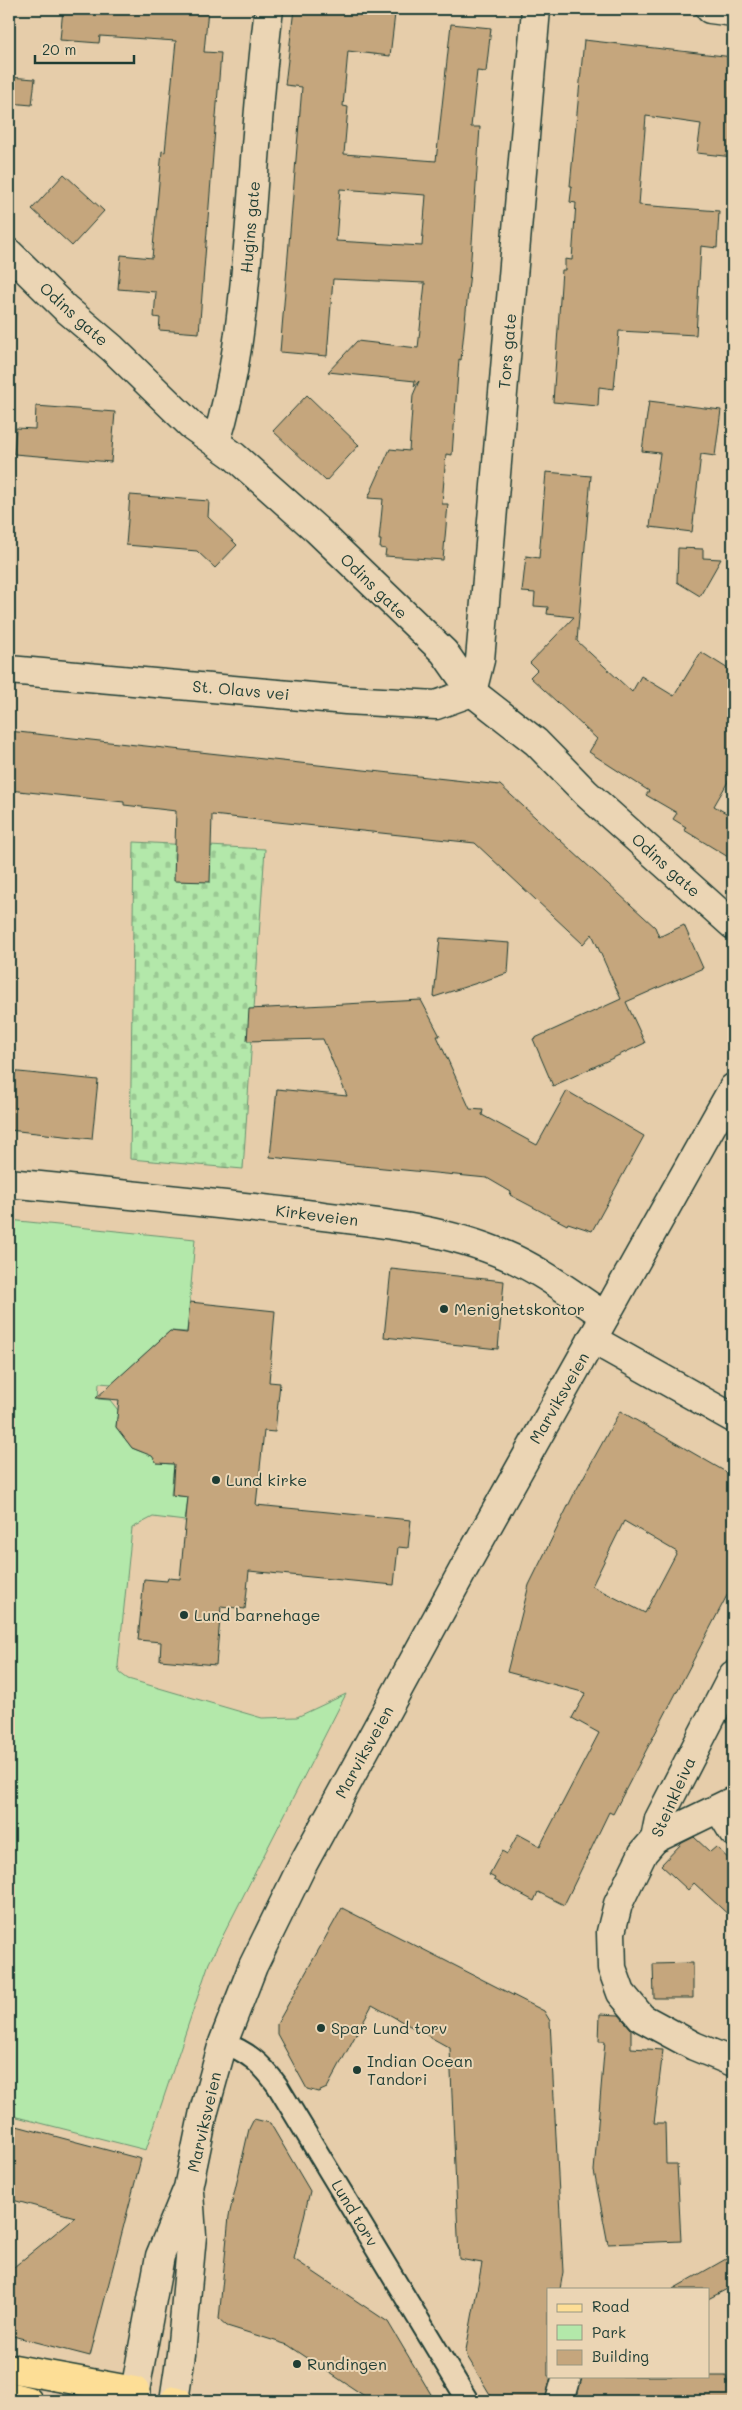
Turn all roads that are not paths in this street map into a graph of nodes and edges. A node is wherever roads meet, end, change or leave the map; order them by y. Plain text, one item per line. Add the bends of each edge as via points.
1 (269, 9) edge
2 (536, 9) edge
3 (710, 9) edge
4 (733, 12) edge
5 (9, 253) edge
6 (216, 442) junction
7 (9, 670) edge
8 (472, 692) junction
9 (733, 925) edge
10 (733, 1088) edge
11 (9, 1183) edge
12 (599, 1327) junction
13 (733, 1418) edge
14 (733, 1675) edge
15 (726, 1805) edge
16 (733, 1832) edge
17 (655, 1840) junction
18 (223, 2043) junction
19 (733, 2062) edge
20 (188, 2188) junction
21 (9, 2368) edge
22 (566, 2378) edge
23 (9, 2396) edge
24 (136, 2396) edge
25 (28, 2401) edge
26 (176, 2401) edge
27 (468, 2401) edge
28 (560, 2401) edge

1 - 6 street, Hugins gate via 235,370
2 - 8 street, Tors gate via 480,660
3 - 4 street
5 - 6 street, Odins gate via 192,426
6 - 8 street, Odins gate via 316,529 444,652
7 - 8 street, St. Olavs vei via 436,705
8 - 9 street, Odins gate via 536,742 614,819
10 - 12 street, Marviksveien
11 - 12 street, Kirkeveien via 366,1221 450,1236 506,1255 563,1287
12 - 13 street, Marviksveien
12 - 18 street, Marviksveien via 303,1864 253,1966
14 - 17 street, Steinkleiva via 659,1819
15 - 16 street
15 - 17 street
17 - 19 street, Steinkleiva via 643,1853 618,1904 611,1932 612,1968 621,1993 642,2018 694,2046
18 - 20 street, Marviksveien via 204,2111
18 - 27 street, Lund torv via 242,2049 277,2085
20 - 24 street, Marviksveien via 160,2256
20 - 26 street, Marviksveien via 192,2236
21 - 24 main road
22 - 28 street
23 - 25 main road
24 - 26 street

